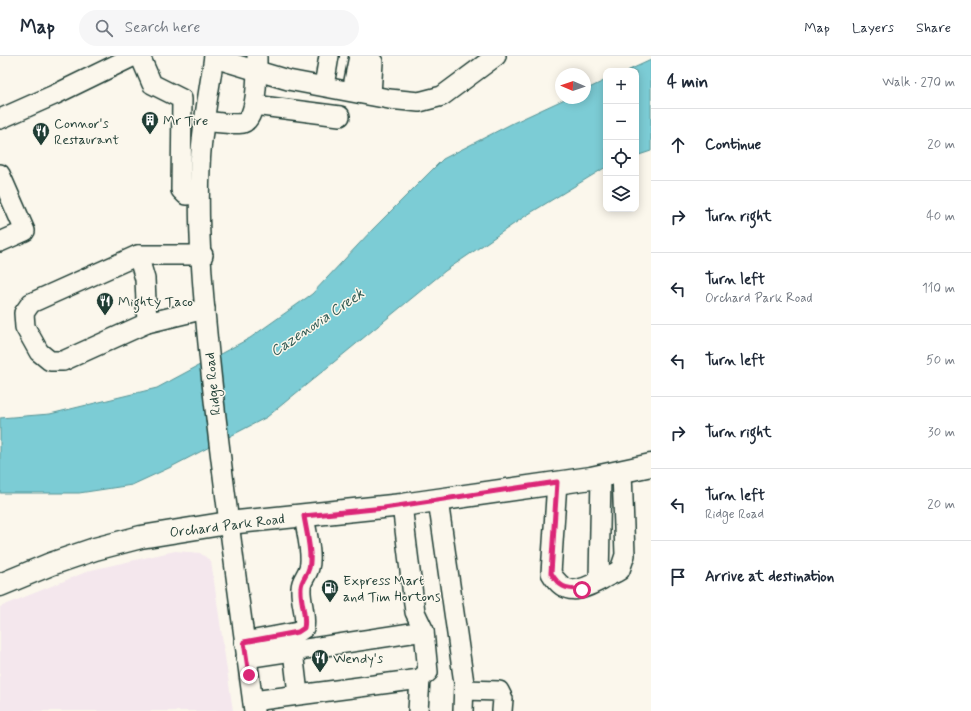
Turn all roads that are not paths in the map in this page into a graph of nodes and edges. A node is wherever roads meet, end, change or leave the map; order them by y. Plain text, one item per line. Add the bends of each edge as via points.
1 (134, 56) edge
2 (140, 56) edge
3 (329, 56) edge
4 (496, 56) edge
5 (214, 57) edge
6 (366, 58) edge
7 (257, 64) edge
8 (324, 86) junction
9 (352, 91) junction
10 (371, 95) junction
11 (182, 103) junction
12 (254, 105) junction
13 (205, 114) junction
14 (340, 116) dead end
15 (0, 119) edge
16 (0, 174) edge
17 (199, 194) junction
18 (0, 242) edge
19 (138, 255) junction
20 (203, 255) junction
21 (205, 309) junction
22 (147, 323) junction
23 (651, 465) edge
24 (622, 472) junction
25 (600, 476) junction
26 (557, 482) junction
27 (438, 500) junction
28 (402, 505) junction
29 (304, 516) junction
30 (228, 523) junction
31 (599, 580) junction
32 (0, 585) edge
33 (424, 638) junction
34 (245, 650) junction
35 (298, 650) junction
36 (420, 679) junction
37 (464, 690) junction
38 (298, 694) junction
39 (254, 706) edge
40 (418, 711) edge
41 (463, 711) edge
42 (502, 711) edge

1 - 15 street via 54,96
2 - 11 street via 152,84 180,97
3 - 8 street
4 - 10 street via 442,96 419,102
5 - 7 street
5 - 13 street, Ridge Road
6 - 9 street
6 - 10 street
7 - 8 street via 288,80
7 - 12 street
8 - 9 street
9 - 10 street
11 - 13 street
11 - 17 street via 181,190 186,195
12 - 13 street via 250,119 243,123
12 - 14 street
13 - 17 street, Ridge Road
16 - 18 street via 25,231
17 - 20 street, Ridge Road
19 - 20 street
19 - 22 street via 145,279
19 - 22 street via 30,303 24,313 25,326 39,352 50,361 63,361
20 - 21 street, Ridge Road
21 - 22 street
21 - 30 street, Ridge Road
23 - 24 main road, Orchard Park Road
24 - 25 main road, Orchard Park Road
24 - 31 street via 625,556 620,570
25 - 26 main road, Orchard Park Road
25 - 31 street
26 - 27 main road, Orchard Park Road
26 - 31 street via 551,573 557,583 567,588 582,590
27 - 28 main road, Orchard Park Road
27 - 37 street
28 - 29 main road, Orchard Park Road
28 - 33 street via 414,612
29 - 30 main road, Orchard Park Road
29 - 34 street via 311,560 301,589 306,621 304,628
30 - 32 main road, Orchard Park Road via 141,537 100,548
30 - 34 street, Ridge Road
33 - 35 street via 318,653
33 - 36 street via 428,672
34 - 35 street
34 - 39 street, Ridge Road
35 - 38 street
36 - 38 street
36 - 40 street
37 - 41 street
37 - 42 street via 499,691 503,699
38 - 39 street

